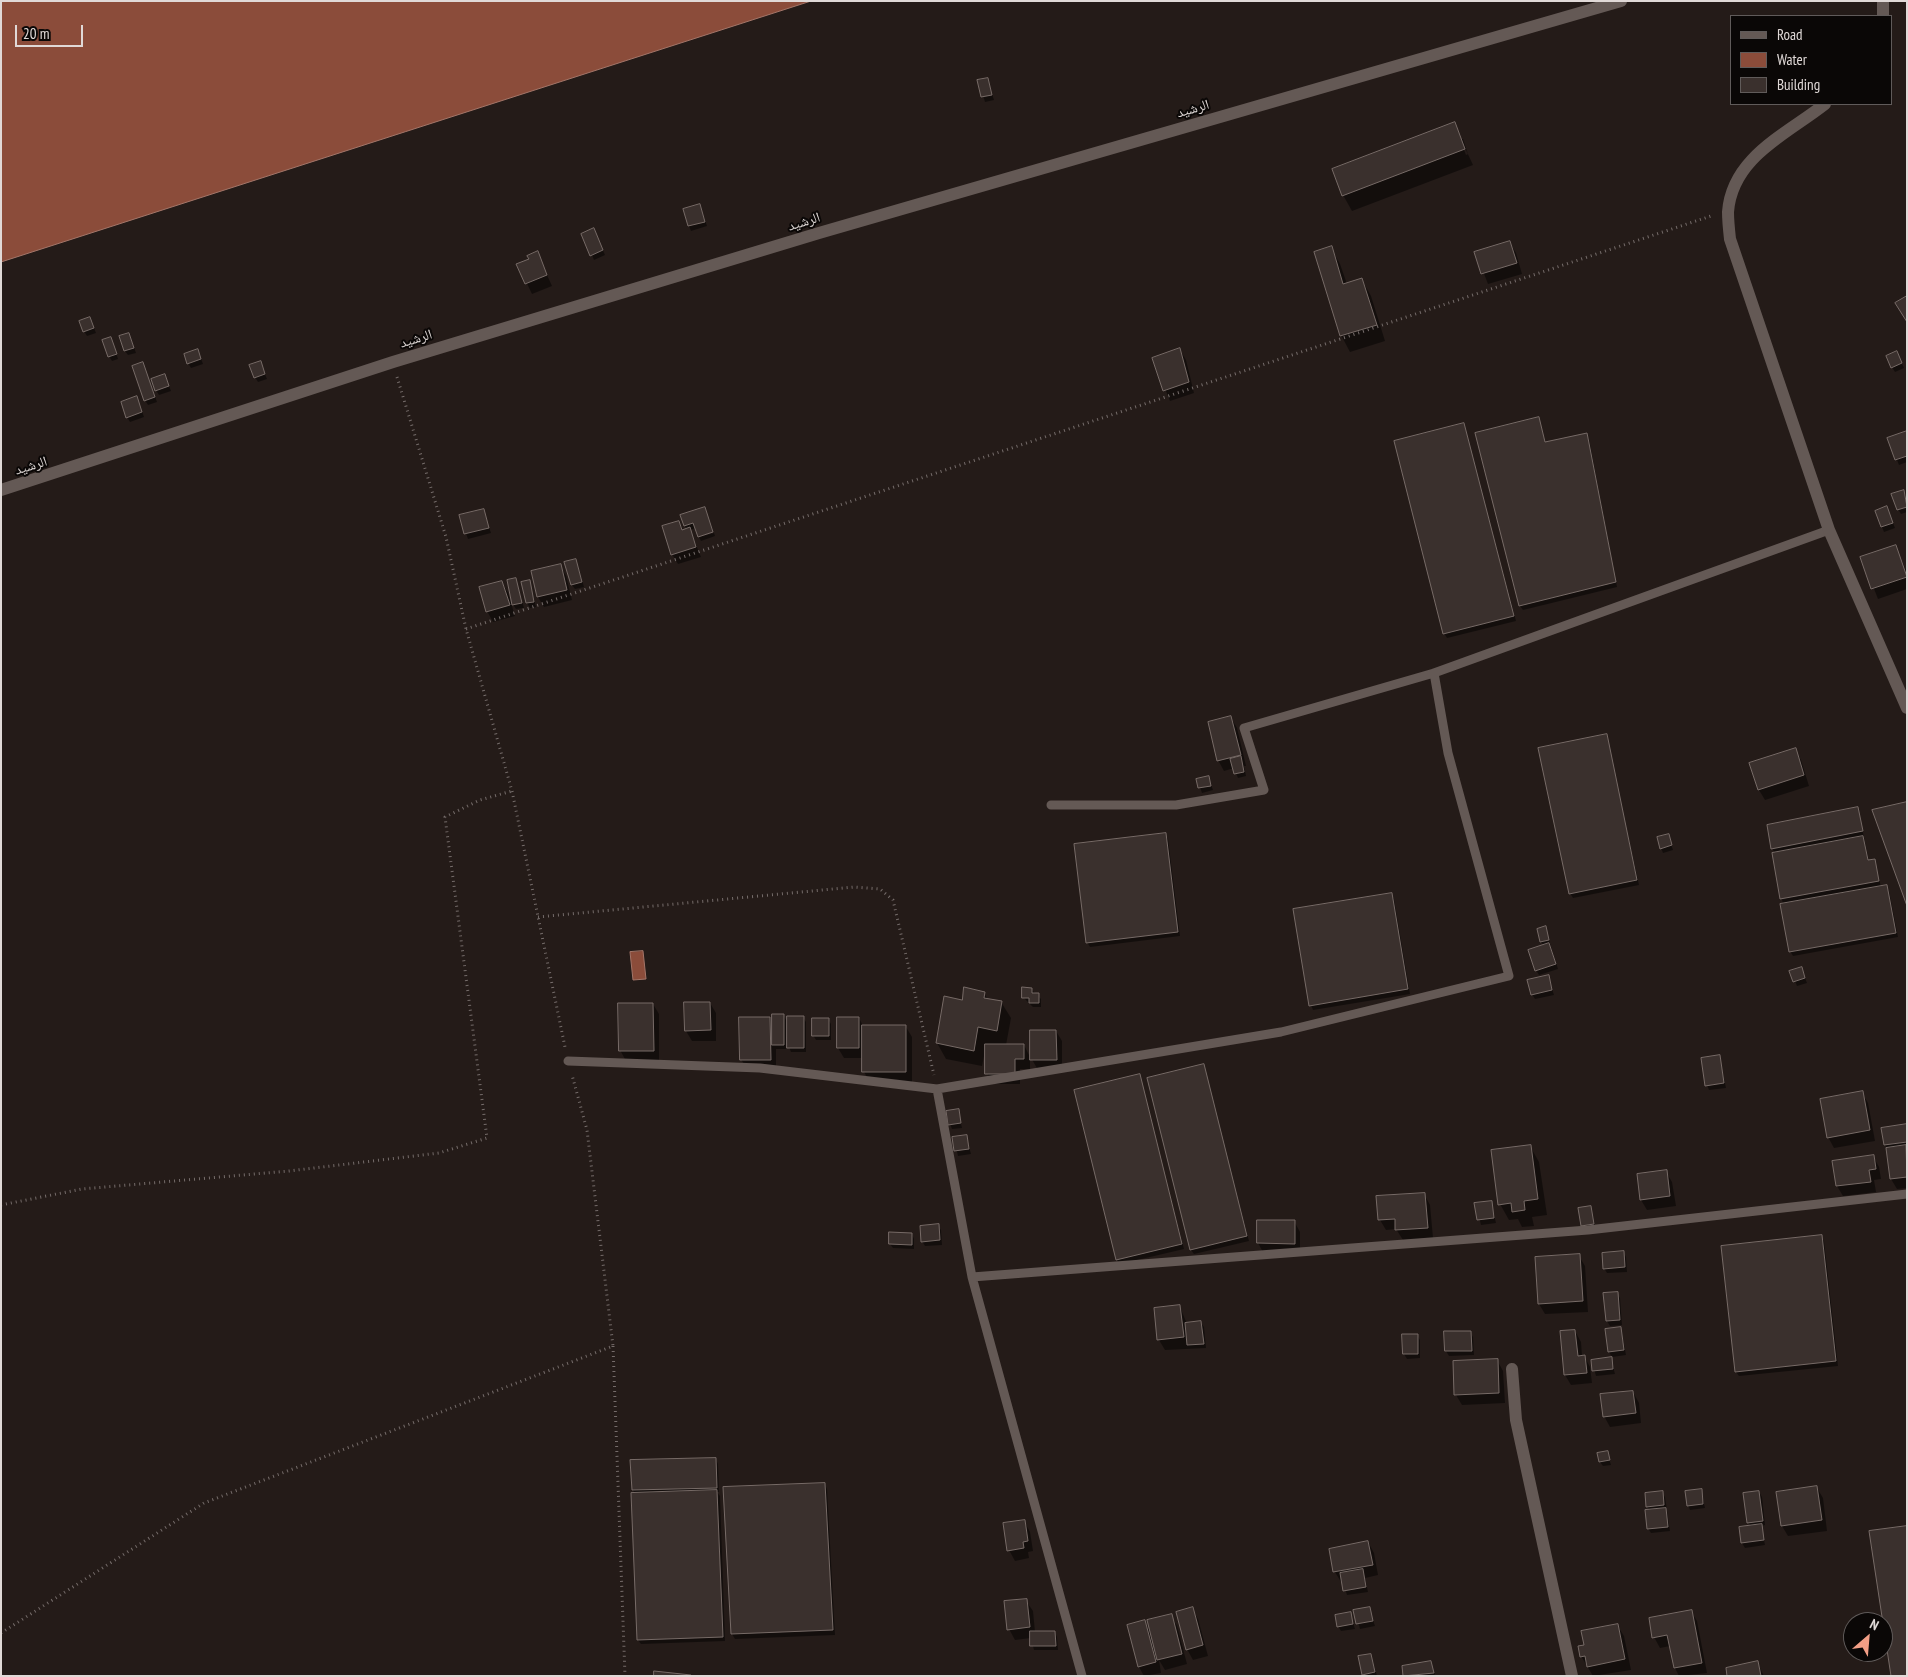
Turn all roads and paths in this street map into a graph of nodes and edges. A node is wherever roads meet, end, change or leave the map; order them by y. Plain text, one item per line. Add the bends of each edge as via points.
1 (1621, 1) edge
2 (1883, 1) edge
3 (1883, 15) edge
4 (1824, 105) edge
5 (1728, 211) junction
6 (393, 362) junction
7 (1, 490) edge
8 (1829, 530) junction
9 (466, 629) junction
10 (1434, 674) junction
11 (1907, 708) edge
12 (512, 791) junction
13 (1051, 805) dead end
14 (538, 916) junction
15 (568, 1061) junction
16 (937, 1089) junction
17 (1907, 1194) edge
18 (1, 1205) edge
19 (972, 1277) junction
20 (613, 1346) junction
21 (1512, 1369) dead end
22 (1, 1633) edge
23 (625, 1676) edge
24 (1082, 1676) edge
25 (1572, 1676) edge

1 - 6 main road, الرشيد via 848,224
2 - 3 main road
4 - 5 main road via 1748,162 1736,183
5 - 8 main road via 1730,239
5 - 9 path
6 - 7 main road, الرشيد
6 - 9 path via 446,537
8 - 10 lane
8 - 11 main road
9 - 12 path
10 - 13 lane via 1244,728 1264,790 1176,805
10 - 16 lane via 1448,753 1509,976 1281,1032
12 - 14 path
12 - 18 path via 480,800 445,817 487,1138 439,1153 289,1171 82,1189
14 - 15 path
14 - 16 path via 854,887 880,889 894,900
15 - 16 lane via 760,1068
15 - 20 path via 587,1130
16 - 19 lane
17 - 19 lane via 1588,1230
19 - 24 lane
20 - 22 path via 204,1503
20 - 23 path
21 - 25 main road via 1516,1420

